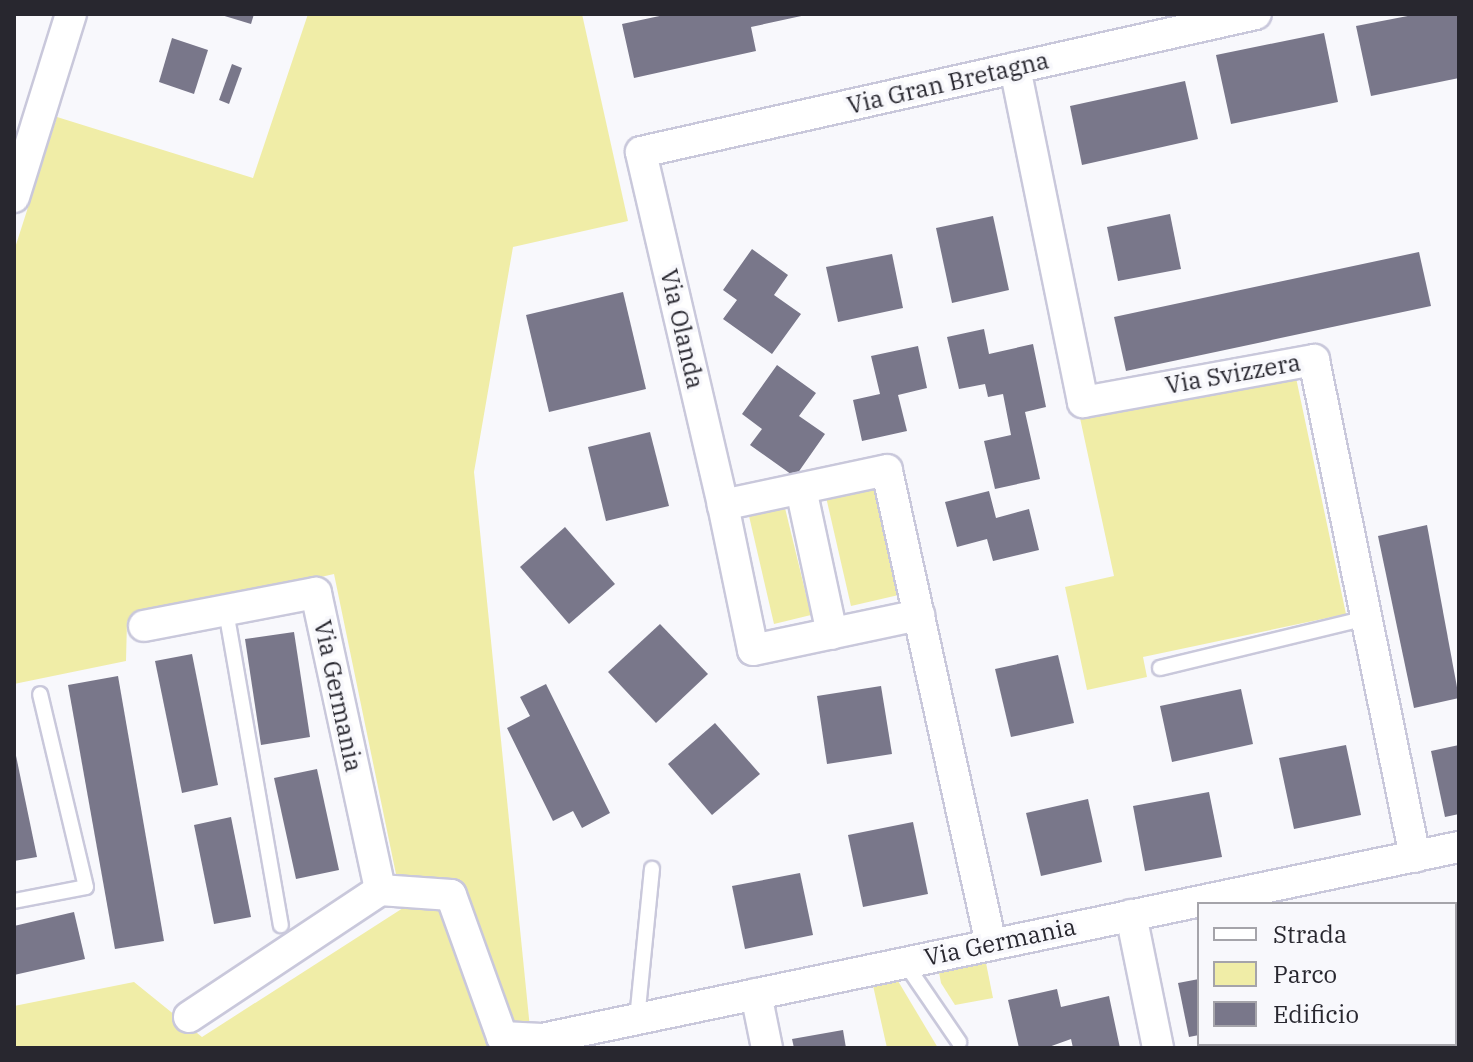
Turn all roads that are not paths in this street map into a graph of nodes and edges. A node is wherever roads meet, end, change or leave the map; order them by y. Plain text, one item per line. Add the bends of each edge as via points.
1 (71, 14) edge
2 (1256, 14) edge
3 (1196, 20) edge
4 (1015, 68) junction
5 (641, 152) joint
6 (14, 197) edge
7 (801, 489) junction
8 (723, 505) junction
9 (226, 611) junction
10 (919, 615) junction
11 (1367, 618) junction
12 (144, 626) dead end
13 (832, 634) junction
14 (1160, 668) dead end
15 (40, 694) dead end
16 (1459, 847) edge
17 (1415, 857) junction
18 (652, 869) dead end
19 (380, 890) junction
20 (14, 901) edge
21 (1131, 915) junction
22 (281, 925) dead end
23 (991, 944) junction
24 (904, 963) junction
25 (756, 994) junction
26 (189, 1017) dead end
27 (637, 1019) junction
28 (959, 1042) dead end
29 (543, 1043) edge
30 (767, 1048) edge
31 (1158, 1048) edge

1 - 6 street
2 - 3 street, Via Gran Bretagna
3 - 4 street, Via Gran Bretagna
4 - 5 street, Via Gran Bretagna
4 - 11 street, Via Svizzera via 1083,402 1314,360
5 - 8 street, Via Olanda
7 - 8 street
7 - 10 street via 887,470
7 - 13 street
8 - 13 street, Via Olanda via 753,650
9 - 12 street, Via Germania
9 - 19 street, Via Germania via 316,593
9 - 22 lane
10 - 13 street, Via Olanda
10 - 23 street
11 - 14 lane
11 - 17 street, Via Svizzera
15 - 20 lane via 86,887
16 - 17 street, Via Germania
17 - 21 street, Via Germania
18 - 27 lane
19 - 26 street
19 - 29 street, Via Germania via 451,895 502,1037
21 - 23 street, Via Germania
21 - 31 street
23 - 24 street, Via Germania
24 - 25 street, Via Germania
24 - 28 lane
25 - 27 street, Via Germania
25 - 30 street
27 - 29 street, Via Germania

